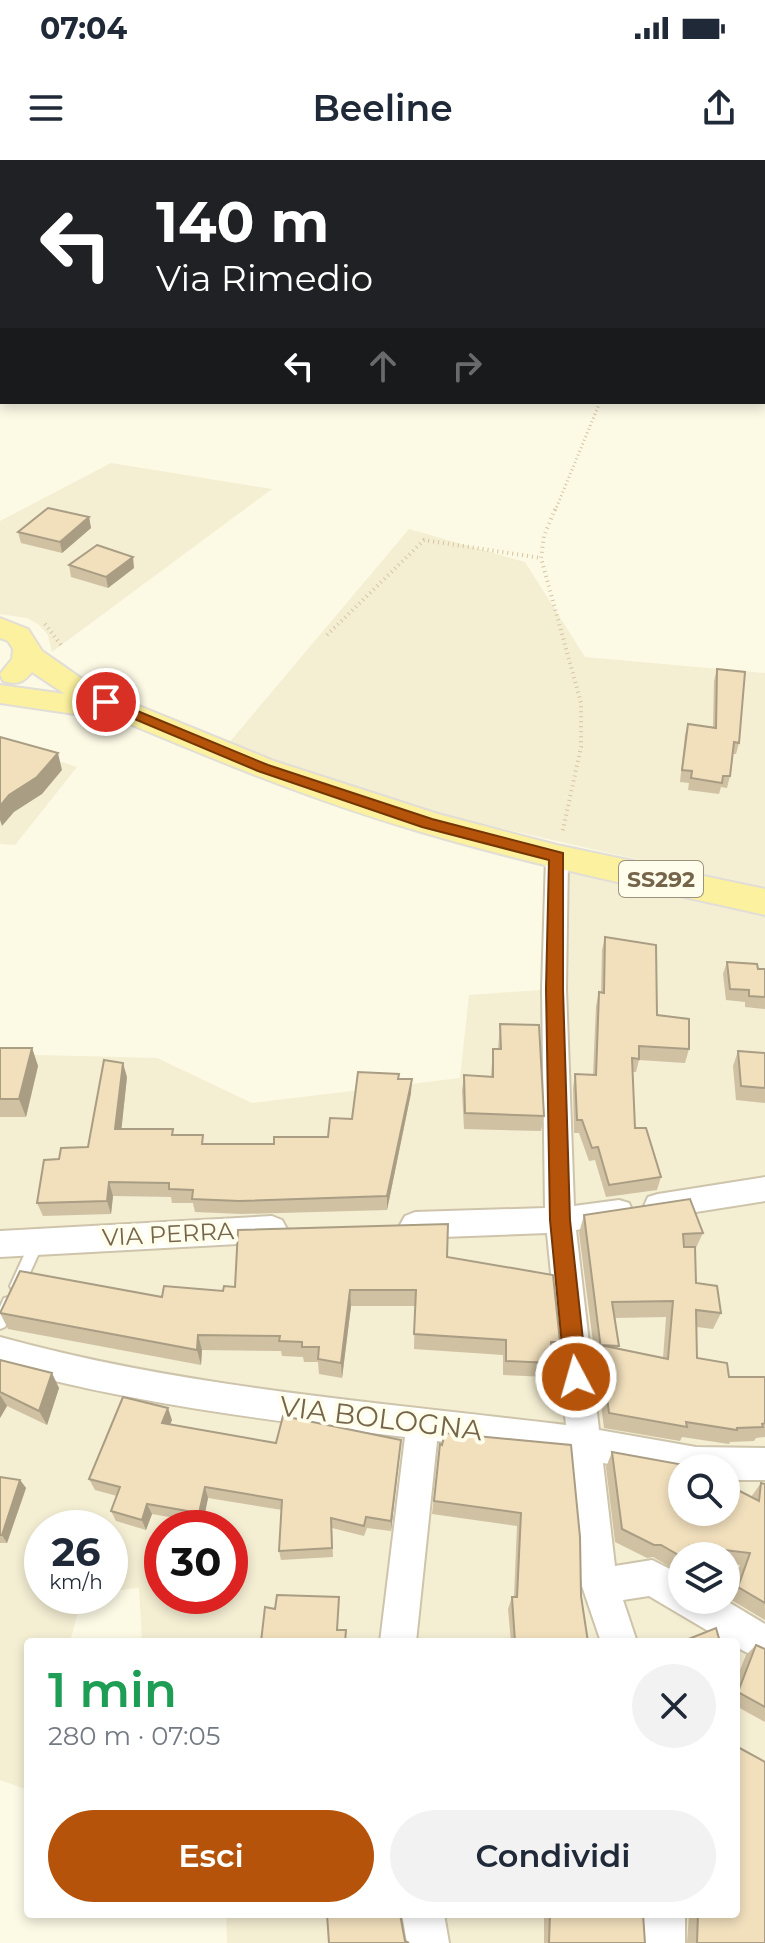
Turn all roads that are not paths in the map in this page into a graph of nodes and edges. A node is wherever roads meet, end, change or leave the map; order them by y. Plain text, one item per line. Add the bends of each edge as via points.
1 (1, 628) edge
2 (28, 655) junction
3 (0, 683) edge
4 (0, 694) edge
5 (150, 719) junction
6 (562, 839) junction
7 (765, 902) edge
8 (765, 1189) edge
9 (560, 1220) junction
10 (387, 1226) edge
11 (293, 1229) edge
12 (37, 1242) junction
13 (0, 1244) edge
14 (0, 1322) edge
15 (0, 1352) edge
16 (423, 1423) junction
17 (583, 1443) junction
18 (765, 1464) edge
19 (600, 1586) junction
20 (668, 1587) edge
21 (715, 1614) edge
22 (398, 1638) edge
23 (618, 1638) edge
24 (765, 1644) edge
25 (424, 1918) edge
26 (664, 1918) edge
27 (428, 1943) edge
28 (664, 1943) edge

1 - 2 main road, SS292 via 23,639
2 - 3 main road via 23,666
2 - 5 main road, SS292 via 84,694
4 - 5 main road, SS292
5 - 6 main road, SS292 via 263,768 428,823
6 - 7 main road, SS292
6 - 9 street via 554,989
8 - 9 street
9 - 10 street
9 - 17 street
11 - 12 street, VIA PERRA
12 - 13 street, VIA PERRA
12 - 14 lane
15 - 16 street, VIA BOLOGNA via 207,1397
16 - 17 street, VIA BOLOGNA
16 - 22 street
17 - 18 street, VIA BOLOGNA via 696,1463
17 - 19 street
19 - 20 street via 652,1578
19 - 23 street
21 - 24 street
25 - 27 street
26 - 28 street

